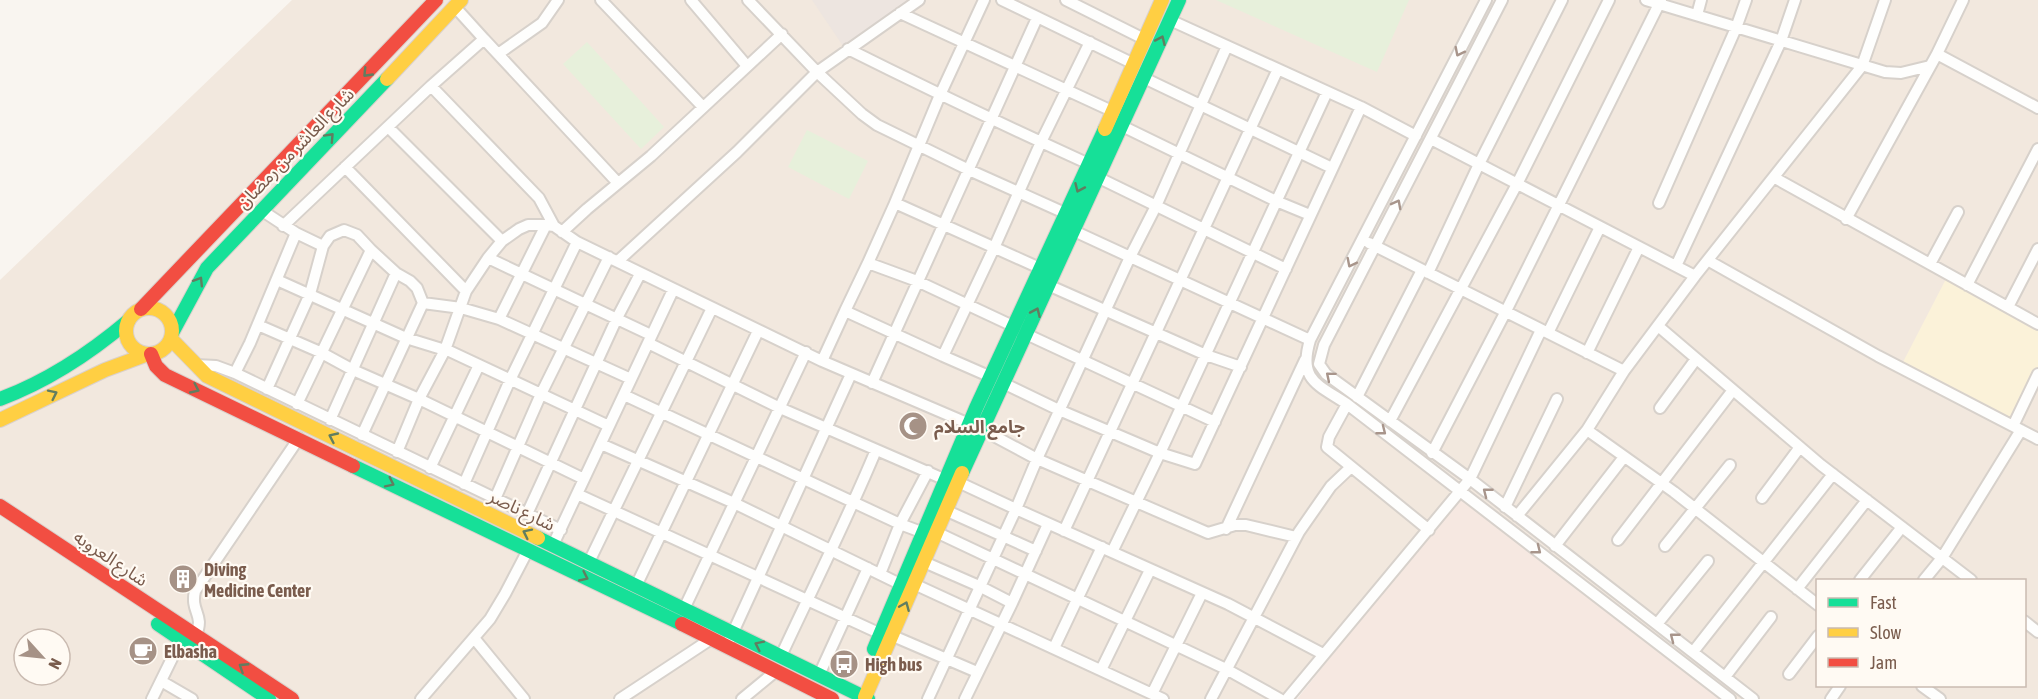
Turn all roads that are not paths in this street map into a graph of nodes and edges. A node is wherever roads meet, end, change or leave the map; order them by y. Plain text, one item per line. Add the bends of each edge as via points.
1 (436, 0) edge
2 (558, 0) edge
3 (601, 0) edge
4 (691, 0) edge
5 (748, 0) edge
6 (919, 0) edge
7 (984, 0) edge
8 (1002, 0) edge
9 (1066, 0) edge
10 (1162, 0) edge
11 (1179, 0) edge
12 (1486, 0) edge
13 (1502, 0) edge
14 (1562, 0) edge
15 (1609, 0) edge
16 (1646, 0) edge
17 (1701, 0) edge
18 (1746, 0) edge
19 (1795, 0) edge
20 (1885, 0) edge
21 (1963, 0) edge
22 (1661, 2) edge
23 (458, 3) edge
24 (900, 13) junction
25 (1697, 15) junction
26 (1037, 18) junction
27 (1170, 20) junction
28 (1736, 28) junction
29 (1469, 33) junction
30 (782, 34) junction
31 (484, 39) junction
32 (1144, 39) junction
33 (1482, 40) junction
34 (1781, 41) junction
35 (1090, 42) junction
36 (395, 43) junction
37 (964, 43) junction
38 (1227, 46) junction
39 (848, 49) junction
40 (498, 54) junction
41 (1936, 54) junction
42 (407, 56) junction
43 (1134, 64) junction
44 (1015, 65) junction
45 (747, 66) junction
46 (1862, 66) junction
47 (1930, 66) junction
48 (1278, 69) junction
49 (817, 72) junction
50 (1144, 78) junction
51 (431, 86) junction
52 (1066, 89) junction
53 (1327, 92) junction
54 (940, 95) junction
55 (1200, 105) junction
56 (703, 107) junction
57 (1361, 107) junction
58 (2038, 108) edge
59 (1112, 111) junction
60 (992, 117) junction
61 (1122, 126) junction
62 (388, 127) junction
63 (1251, 129) junction
64 (1416, 136) junction
65 (1431, 140) junction
66 (1041, 142) junction
67 (919, 145) junction
68 (2038, 149) edge
69 (1300, 152) junction
70 (1178, 154) junction
71 (1089, 164) junction
72 (1479, 164) junction
73 (345, 167) junction
74 (1332, 168) junction
75 (969, 170) junction
76 (1097, 177) junction
77 (1228, 178) junction
78 (1775, 178) junction
79 (618, 183) junction
80 (1517, 184) junction
81 (1018, 192) junction
82 (1276, 201) junction
83 (895, 203) junction
84 (1659, 203) dead end
85 (1156, 206) junction
86 (1558, 206) junction
87 (261, 210) junction
88 (1958, 212) dead end
89 (1067, 214) junction
90 (1310, 215) junction
91 (1846, 219) junction
92 (943, 225) junction
93 (283, 226) junction
94 (1600, 227) junction
95 (554, 228) junction
96 (1204, 229) junction
97 (1074, 231) junction
98 (296, 233) junction
99 (1363, 240) junction
100 (502, 241) junction
101 (577, 242) junction
102 (323, 246) junction
103 (1374, 246) junction
104 (1639, 247) junction
105 (994, 248) junction
106 (2038, 249) edge
107 (371, 250) junction
108 (1253, 252) junction
109 (1130, 257) junction
110 (488, 258) junction
111 (613, 259) junction
112 (1709, 261) junction
113 (868, 263) junction
114 (1930, 264) junction
115 (1676, 266) junction
116 (1041, 269) junction
117 (1286, 269) junction
118 (1425, 272) junction
119 (396, 273) junction
120 (520, 273) junction
121 (640, 274) junction
122 (1695, 276) junction
123 (277, 280) junction
124 (1180, 280) junction
125 (916, 281) junction
126 (1048, 285) junction
127 (1967, 285) junction
128 (554, 289) junction
129 (1461, 289) junction
130 (674, 290) junction
131 (466, 291) junction
132 (310, 294) junction
133 (423, 303) junction
134 (1229, 303) junction
135 (585, 304) junction
136 (967, 304) junction
137 (2008, 307) junction
138 (461, 308) junction
139 (712, 308) junction
140 (141, 309) junction
141 (341, 310) junction
142 (1106, 311) junction
143 (845, 312) junction
144 (1505, 313) junction
145 (617, 318) junction
146 (499, 319) junction
147 (1264, 319) junction
148 (128, 321) junction
149 (373, 323) junction
150 (2038, 324) edge
151 (258, 325) junction
152 (1658, 326) junction
153 (1020, 330) junction
154 (758, 331) junction
155 (1544, 331) junction
156 (894, 333) junction
157 (1155, 333) junction
158 (532, 334) junction
159 (172, 336) junction
160 (406, 338) junction
161 (650, 339) junction
162 (290, 340) junction
163 (1310, 340) junction
164 (563, 348) junction
165 (445, 350) junction
166 (320, 352) junction
167 (806, 352) junction
168 (1587, 353) junction
169 (150, 354) junction
170 (1206, 355) junction
171 (943, 356) junction
172 (1083, 359) junction
173 (1696, 359) junction
174 (1305, 360) junction
175 (822, 361) junction
176 (686, 362) junction
177 (596, 363) junction
178 (195, 365) junction
179 (479, 365) junction
180 (1241, 368) junction
181 (353, 370) junction
182 (1624, 371) junction
183 (235, 373) junction
184 (851, 374) junction
185 (2038, 374) edge
186 (631, 379) junction
187 (510, 380) junction
188 (997, 380) junction
189 (1132, 382) junction
190 (872, 383) junction
191 (384, 385) junction
192 (733, 385) junction
193 (267, 389) junction
194 (1733, 390) junction
195 (541, 394) junction
196 (624, 395) junction
197 (1357, 397) junction
198 (0, 399) edge
199 (419, 399) junction
200 (1557, 399) dead end
201 (1347, 404) junction
202 (1182, 406) junction
203 (303, 407) junction
204 (780, 408) junction
205 (1659, 408) dead end
206 (575, 410) junction
207 (1059, 410) junction
208 (661, 412) junction
209 (454, 416) junction
210 (0, 420) edge
211 (330, 420) junction
212 (1390, 421) junction
213 (1215, 422) junction
214 (303, 423) junction
215 (609, 426) junction
216 (975, 427) junction
217 (2017, 428) junction
218 (827, 429) junction
219 (1587, 430) junction
220 (1110, 431) junction
221 (488, 432) junction
222 (710, 435) junction
223 (299, 438) junction
224 (2038, 439) edge
225 (359, 441) junction
226 (601, 444) junction
227 (519, 447) junction
228 (1800, 447) junction
229 (876, 450) junction
230 (397, 452) junction
231 (1160, 453) junction
232 (1432, 453) junction
233 (757, 456) junction
234 (1624, 457) junction
235 (637, 459) junction
236 (1037, 459) junction
237 (347, 462) junction
238 (551, 462) junction
239 (1730, 465) dead end
240 (1351, 467) junction
241 (430, 468) junction
242 (927, 471) junction
243 (1833, 474) junction
244 (584, 478) junction
245 (804, 479) junction
246 (1470, 479) junction
247 (687, 481) junction
248 (952, 481) junction
249 (1086, 481) junction
250 (1661, 483) junction
251 (464, 484) junction
252 (1460, 492) junction
253 (577, 494) junction
254 (1762, 498) dead end
255 (495, 499) junction
256 (1867, 500) junction
257 (854, 501) junction
258 (1137, 502) junction
259 (734, 503) junction
260 (0, 506) edge
261 (1506, 507) junction
262 (1695, 508) junction
263 (1016, 509) junction
264 (945, 510) junction
265 (613, 512) junction
266 (527, 514) junction
267 (1516, 516) junction
268 (0, 519) edge
269 (900, 524) junction
270 (1048, 524) junction
271 (782, 526) junction
272 (1902, 527) junction
273 (1226, 528) junction
274 (561, 530) junction
275 (1429, 530) junction
276 (1064, 531) junction
277 (930, 533) junction
278 (662, 534) junction
279 (1003, 537) junction
280 (1296, 537) junction
281 (1618, 540) dead end
282 (553, 545) junction
283 (1555, 546) junction
284 (1665, 546) dead end
285 (830, 548) junction
286 (528, 550) junction
287 (1107, 550) junction
288 (1036, 551) junction
289 (709, 555) junction
290 (1942, 558) junction
291 (993, 559) junction
292 (1708, 561) dead end
293 (924, 562) junction
294 (1763, 562) junction
295 (588, 564) junction
296 (868, 568) junction
297 (1150, 570) junction
298 (880, 574) junction
299 (1025, 574) junction
300 (758, 578) junction
301 (1861, 579) edge
302 (1925, 579) edge
303 (1970, 579) edge
304 (908, 585) junction
305 (979, 586) junction
306 (643, 589) junction
307 (1797, 589) junction
308 (1202, 593) junction
309 (1078, 597) junction
310 (807, 599) junction
311 (1012, 603) junction
312 (1816, 603) edge
313 (643, 605) junction
314 (684, 609) junction
315 (968, 610) junction
316 (1253, 616) junction
317 (1771, 617) dead end
318 (844, 618) junction
319 (1125, 622) junction
320 (2026, 622) edge
321 (1001, 624) junction
322 (1657, 624) junction
323 (2038, 632) edge
324 (733, 633) junction
325 (196, 635) junction
326 (887, 635) junction
327 (474, 638) junction
328 (711, 639) junction
329 (1816, 639) edge
330 (181, 640) junction
331 (726, 646) junction
332 (1176, 646) junction
333 (1054, 648) junction
334 (1693, 652) junction
335 (1323, 654) junction
336 (781, 656) junction
337 (945, 658) junction
338 (804, 667) junction
339 (1226, 669) junction
340 (1101, 670) junction
341 (776, 671) junction
342 (977, 672) junction
343 (1789, 674) dead end
344 (819, 675) junction
345 (1725, 677) junction
346 (160, 681) junction
347 (796, 681) junction
348 (1923, 687) edge
349 (1152, 694) junction
350 (863, 696) edge
351 (152, 699) edge
352 (192, 699) edge
353 (269, 699) edge
354 (292, 699) edge
355 (421, 699) edge
356 (524, 699) edge
357 (620, 699) edge
358 (742, 699) edge
359 (832, 699) edge
360 (928, 699) edge
361 (965, 699) edge
362 (1163, 699) edge
363 (1211, 699) edge
364 (1280, 699) edge
365 (1287, 699) edge
366 (1730, 699) edge
367 (1753, 699) edge
368 (1940, 699) edge

1 - 36 main road, شارع العاشر من رمضان
2 - 40 street via 542,22
3 - 56 street
4 - 45 street
5 - 30 street
6 - 24 street
7 - 37 street
8 - 26 street
9 - 32 street
10 - 32 main road
11 - 27 main road
12 - 29 street
13 - 33 street
14 - 72 street
15 - 80 street
16 - 22 street
17 - 25 street
18 - 28 street
19 - 34 street
20 - 46 street
21 - 41 street
22 - 25 street
22 - 86 street
23 - 31 street
23 - 42 main road, شارع العاشر من رمضان
24 - 37 street
24 - 39 street
25 - 28 street
26 - 35 street
26 - 44 street
27 - 38 street
50 -> 27 main road
28 - 34 street
28 - 84 street
29 - 33 street
29 -> 64 street
30 - 45 street
30 - 49 street
31 - 40 street
31 - 51 street
32 - 43 main road
33 - 65 street
34 - 46 street
34 - 115 street
35 - 43 street
35 - 52 street
36 - 42 main road
36 -> 140 main road, شارع العاشر من رمضان
37 - 44 street
37 - 54 street
38 - 48 street
38 - 55 street
39 - 49 street
39 - 54 street
40 - 79 street
41 - 47 street
41 - 58 street
87 -> 42 main road, شارع العاشر من رمضان
43 - 59 main road
44 - 52 street
44 - 60 street
45 - 56 street
46 - 47 street via 1901,73
46 - 78 street
47 - 91 street
48 - 53 street
48 - 63 street
49 - 67 street via 869,119
49 - 111 street via 737,152
50 - 55 street
50 - 61 main road
51 - 62 street
51 - 95 street via 539,198
52 - 59 street
52 - 66 street
53 - 57 street
53 - 69 street
54 - 60 street
54 - 67 street
55 - 63 street
55 - 70 street
56 - 79 street
57 - 64 street
57 - 74 street
59 - 71 main road
60 - 66 street
60 - 75 street
61 - 70 street
61 - 76 main road
62 - 73 street
62 - 100 street
63 - 69 street
63 - 77 street
64 - 99 street
65 - 72 street
103 -> 65 street
66 - 71 street
66 - 81 street
67 - 75 street
67 - 83 street
68 - 127 street
69 - 74 street
69 - 82 street
70 - 77 street
70 - 85 street
71 -> 89 main road
72 - 80 street
72 - 118 street
73 - 93 street
73 - 131 street
74 - 90 street
75 - 81 street
75 - 92 street
76 - 85 street
76 - 97 main road
77 - 82 street
77 - 96 street
78 - 91 street
78 - 112 street
79 - 95 street
80 - 86 street
80 - 129 street
81 - 89 street
81 - 105 street
82 - 90 street
82 - 108 street
83 - 92 street
83 - 113 street
85 - 96 street
85 - 109 street
86 - 94 street
86 - 144 street
87 - 93 street
159 -> 87 main road, شارع العاشر من رمضان via 207,268
88 - 114 street
89 - 116 main road
90 - 117 street
91 - 114 street
92 - 105 street
92 - 125 street
93 - 98 street
94 - 104 street
94 - 155 street
95 - 100 street via 528,225
95 - 101 street
95 - 120 street
96 - 108 street
96 - 124 street
97 - 109 street
97 - 126 main road
98 - 102 street
98 - 123 street
99 - 103 street
99 -> 163 street
100 - 110 street
101 - 111 street
101 - 128 street
102 - 107 street via 330,236 344,230 357,235
102 - 132 street
103 - 118 street
197 -> 103 street via 1319,364 1324,345
104 - 115 street
104 - 168 street
105 - 116 street
105 - 136 street
106 - 137 street
107 - 119 street
107 - 141 street
108 - 117 street
108 - 134 street
109 - 124 street
109 - 142 street
110 - 120 street
110 - 131 street
111 - 121 street
111 - 135 street
112 - 122 street
112 - 217 street
113 - 125 street
113 - 143 street
114 - 127 street
115 - 122 street
116 - 153 main road
117 - 147 street
118 - 129 street
118 - 197 street
119 - 133 street via 417,288
119 - 149 street
120 - 128 street
120 - 146 street
121 - 130 street
121 - 145 street
122 - 152 street
123 - 132 street
123 - 151 street
124 - 134 street
124 - 157 street
125 - 136 street
125 - 156 street
126 - 142 street
153 -> 126 main road
127 - 137 street
128 - 135 street
128 - 158 street
129 - 144 street
129 - 212 street
130 - 139 street
130 - 161 street
131 - 138 street
132 - 141 street
132 - 162 street
133 - 138 street
133 - 160 street
134 - 147 street
134 - 170 street
135 - 145 street
135 - 164 street
136 - 153 street
136 - 171 street
137 - 150 street
138 - 146 street
138 - 165 street
139 - 154 street
139 - 176 street
140 - 148 main road
140 - 159 main road via 149,307 166,314
141 - 149 street
141 - 166 street
142 - 157 street
142 - 172 street
143 - 156 street
143 - 175 street
144 - 155 street
144 - 232 street
145 - 161 street
145 - 177 street
146 - 158 street
147 - 163 street
147 - 180 street
148 - 169 main road via 127,339 132,347
148 - 198 main road via 66,369
149 - 160 street
149 - 181 street
151 - 162 street
151 - 183 street
152 - 173 street
152 - 182 street
153 - 172 street
153 - 188 main road
154 - 167 street
154 - 192 street
155 - 168 street
155 - 246 street
156 - 171 street
156 - 190 street
157 - 170 street
157 - 189 street
158 - 164 street
158 - 187 street
159 - 169 main road via 160,352
159 - 178 main road, شارع ناصر
160 - 165 street
160 - 191 street
161 - 176 street
161 - 186 street
162 - 166 street
162 - 193 street
163 - 174 street
164 - 177 street
164 - 195 street
165 - 179 street
165 - 199 street
166 - 181 street
166 - 203 street
167 - 175 street
167 - 204 street
168 - 182 street
210 -> 169 main road via 105,370
169 -> 223 main road, شارع ناصر via 165,375
170 - 180 street
170 - 202 street
171 - 188 street
172 - 189 street
172 - 207 street
173 - 194 street
173 - 205 street
174 - 201 street via 1314,382
174 - 273 street
175 - 184 street
176 - 192 street
176 - 208 street
177 - 186 street
177 - 206 street
178 - 183 street via 216,366
178 - 214 main road, شارع ناصر via 207,376
179 - 187 street
179 - 209 street
180 - 213 street
181 - 191 street
181 - 211 street
182 - 219 street
183 - 193 street
184 - 190 street
184 - 218 street
185 - 217 street
186 - 196 street
187 - 195 street
187 - 221 street
188 - 207 street
188 - 216 main road
189 - 202 street
189 - 220 street
190 - 216 street
191 - 199 street
191 - 225 street
192 - 204 street
192 - 222 street
193 - 203 street
194 - 228 street
194 - 250 street
195 - 206 street
195 - 227 street
196 - 208 street
196 - 215 street
197 - 212 street
199 - 209 street
199 - 230 street
200 - 261 street
201 - 240 street via 1327,445
201 -> 252 street
202 - 213 street
202 - 231 street
203 - 211 street
203 - 214 main road
204 - 218 street
204 - 233 street
206 - 215 street
206 - 238 street
207 - 220 street
207 - 236 street
208 - 222 street
208 - 235 street
209 - 221 street
209 - 241 street
211 - 225 street
212 - 232 street
213 - 231 street via 1196,463
225 -> 214 main road, شارع ناصر
215 - 226 street
216 - 236 street
216 - 248 main road
217 - 224 street
217 - 290 street
218 - 229 street
218 - 245 street
219 - 234 street
219 - 267 street
220 - 231 street
220 - 249 street
221 - 227 street
221 - 251 street
222 - 233 street
222 - 247 street
223 - 237 main road, شارع ناصر
223 - 325 street via 195,591 192,602 200,618
225 - 230 street
225 - 237 main road
282 -> 225 main road, شارع ناصر
226 - 235 street
226 - 244 street
227 - 238 street
227 - 255 street
228 - 243 street
228 - 254 street
229 - 242 street
229 - 257 street
230 - 241 street
231 - 258 street
232 - 246 street
233 - 245 street
233 - 259 street
234 - 250 street
234 - 283 street
235 - 247 street
235 - 265 street
236 - 249 street
236 - 263 street
237 -> 286 main road, شارع ناصر
238 - 244 street
238 - 266 street
239 - 262 street
240 - 275 street
240 - 280 street via 1324,494
241 - 251 street
242 - 248 street
242 - 269 street
243 - 256 street
243 - 294 street
244 - 253 street
245 - 257 street
245 - 271 street
246 - 252 street
261 -> 246 street
247 - 259 street
247 - 278 street
248 - 263 street
248 - 264 main road
248 - 277 main road
249 - 258 street
249 - 276 street
250 - 262 street
250 - 281 street
251 - 255 street
252 - 275 street
252 -> 366 street
253 - 265 street
253 - 274 street
255 - 266 street
256 - 272 street
256 - 307 street
257 - 269 street
257 - 285 street
258 - 273 street via 1208,533
258 - 287 street
259 - 271 street
259 - 289 street
260 - 325 main road, شارع العروبه
261 - 267 street
262 - 284 street
262 - 294 street
263 - 270 street
263 - 279 street
264 - 277 main road
264 - 279 street
265 - 278 street
265 - 295 street
266 - 274 street
267 - 283 street
268 - 330 main road, شارع العروبه
269 - 277 street
269 - 298 street
270 - 276 street
270 - 288 street
271 - 285 street
271 - 300 street
272 - 290 street
272 - 301 street
273 - 280 street via 1246,525
274 - 282 street
275 - 335 street
276 - 287 street
277 - 291 street
277 - 293 main road
277 - 304 main road
278 - 289 street
278 - 306 street
279 - 288 street
279 - 291 street
280 - 316 street
282 - 295 main road, شارع ناصر
283 - 322 street
285 - 296 street
285 - 310 street
286 -> 313 main road, شارع ناصر
286 - 327 street via 499,606
287 - 297 street
287 - 309 street
288 - 299 street
289 - 300 street
289 - 314 street
290 - 302 street
290 - 303 street
291 - 299 street
291 - 305 street
292 - 322 street
293 - 304 main road
293 - 305 street
294 - 307 street
294 - 334 street
295 - 306 main road, شارع ناصر
296 - 298 street
296 - 318 street
297 - 308 street
297 - 319 street
298 - 304 street
299 - 309 street
299 - 311 street
300 - 310 street
300 - 324 street
304 - 315 street
304 - 326 main road
305 - 311 street
305 - 315 street
306 - 313 main road
306 - 314 main road, شارع ناصر
307 - 312 street
308 - 316 street
308 - 332 street
309 - 319 street
309 - 333 street
310 - 318 street
310 - 336 street
311 - 321 street
313 - 328 main road, شارع ناصر
314 - 324 main road, شارع ناصر
315 - 321 street
315 - 337 street
316 - 335 street
316 - 339 street
317 - 345 street
318 - 326 street
318 - 344 street
319 - 332 street
319 - 340 street
320 - 323 street
321 - 333 street
321 - 342 street
334 -> 322 street
324 - 331 street
336 -> 324 main road, شارع ناصر
354 -> 325 main road, شارع العروبه
326 - 337 street
326 - 350 main road
327 - 355 street
327 - 356 street
328 - 331 main road, شارع ناصر
328 - 357 street
329 - 343 street
330 - 346 street
330 - 353 main road, شارع العروبه
331 - 341 main road, شارع ناصر
332 - 339 street
332 - 349 street
333 - 340 street
334 - 345 street
335 - 365 street
336 - 338 main road, شارع ناصر
337 - 342 street
337 - 360 street
338 - 344 main road, شارع ناصر
338 - 347 main road
339 - 363 street
339 - 364 street
340 - 349 street
341 - 347 main road, شارع ناصر
341 - 358 street
342 - 361 street
344 - 350 main road, شارع ناصر
345 - 367 street
346 - 351 street
346 - 352 street
347 - 359 main road, شارع ناصر
348 - 368 street
349 - 362 street

